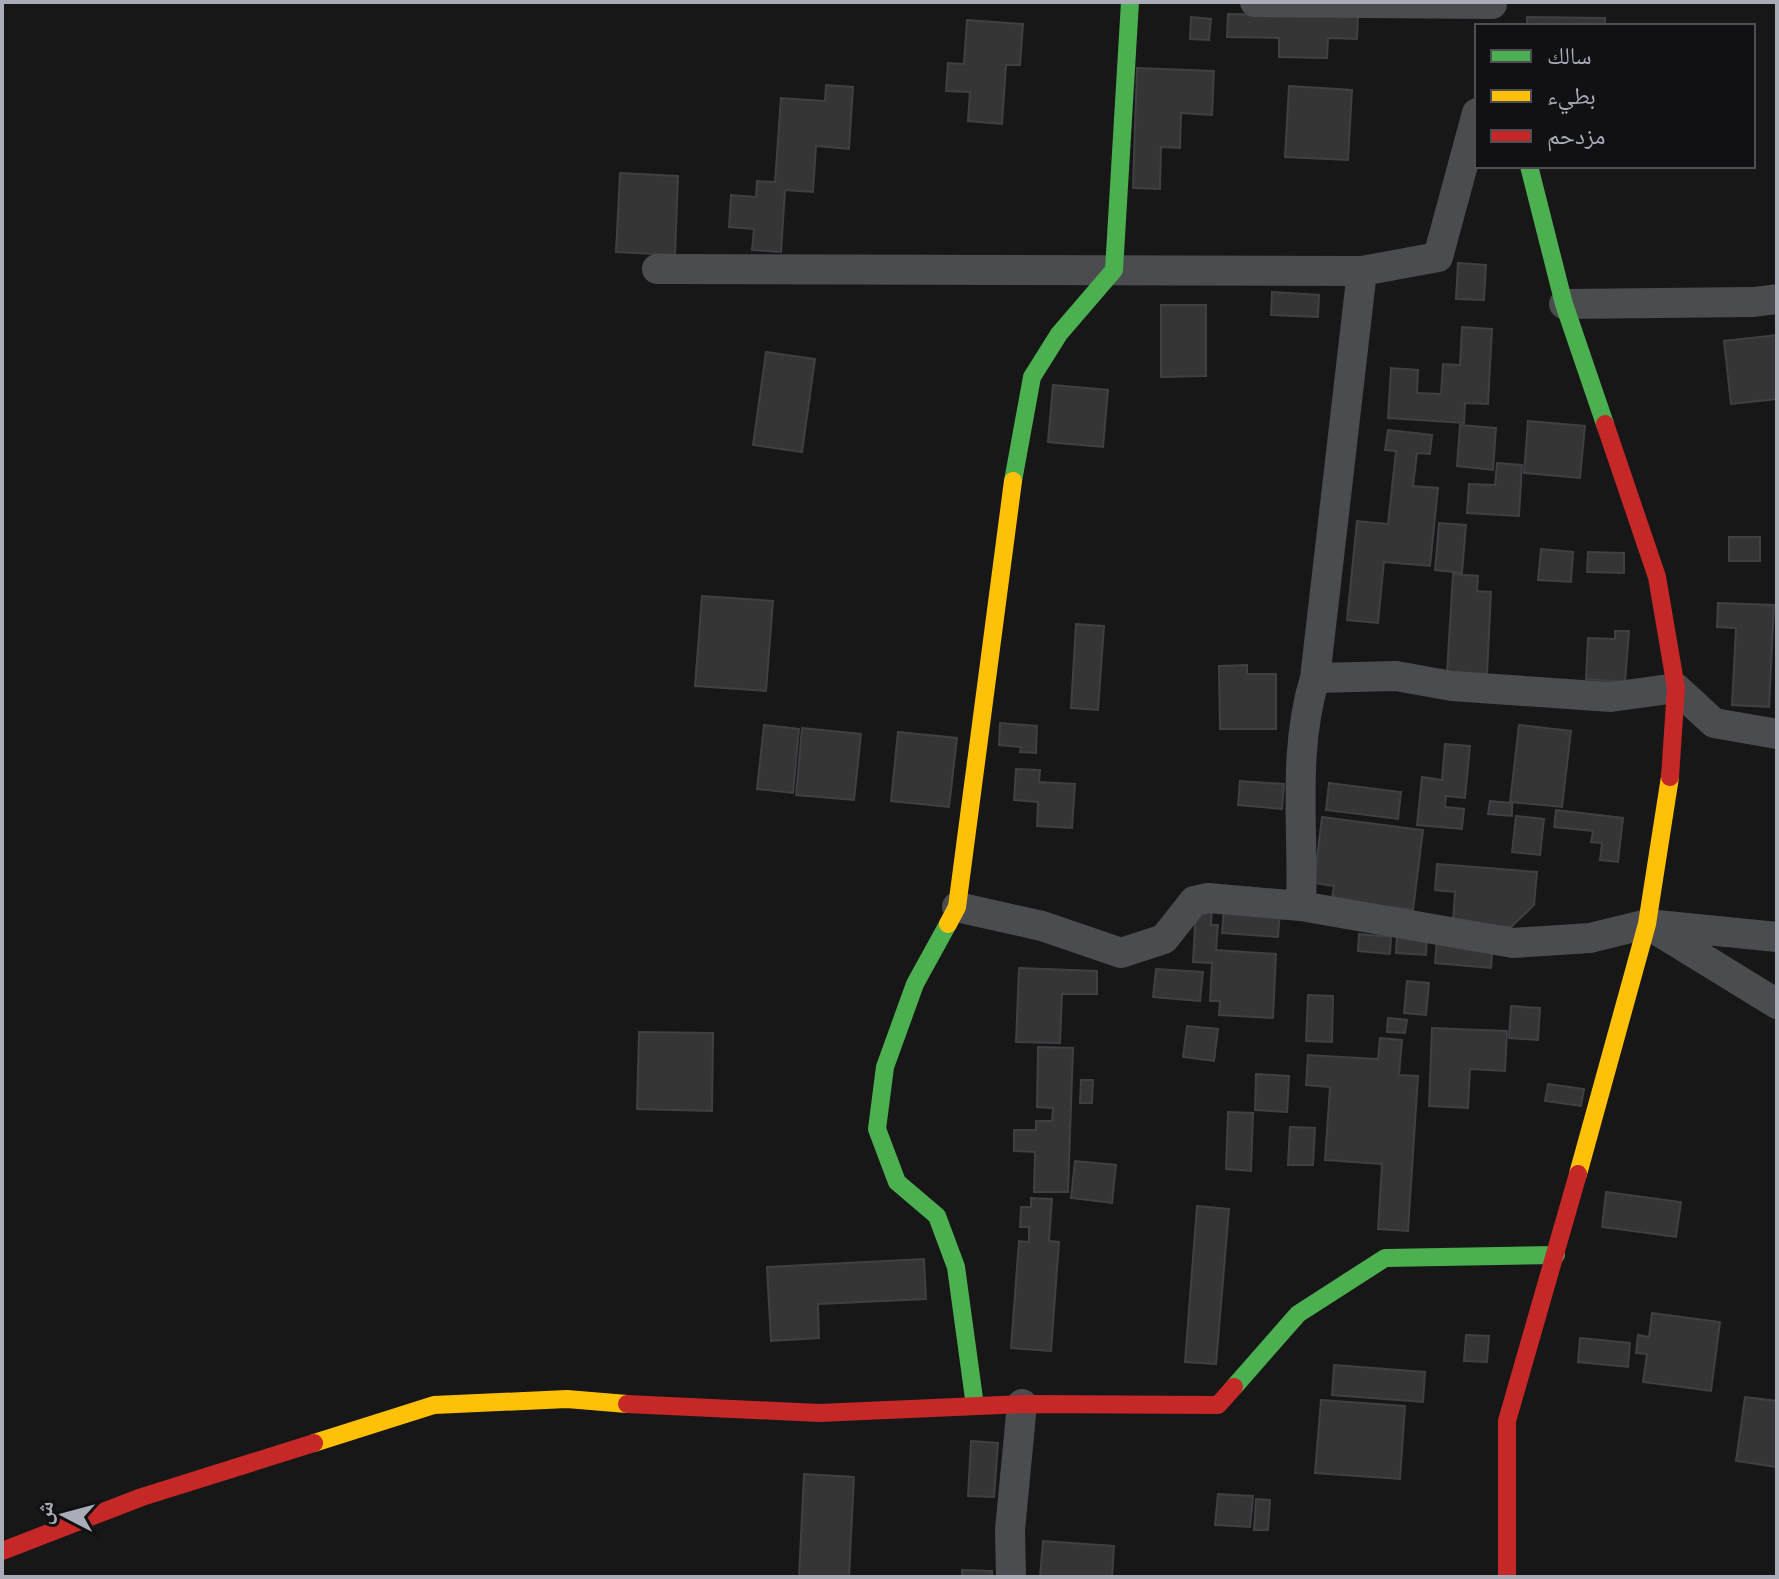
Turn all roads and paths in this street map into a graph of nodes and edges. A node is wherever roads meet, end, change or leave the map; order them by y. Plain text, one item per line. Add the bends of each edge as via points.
1 (1130, 2) edge
2 (1255, 2) edge
3 (1493, 11) edge
4 (1475, 120) edge
5 (1530, 168) edge
6 (657, 269) dead end
7 (1114, 270) junction
8 (1362, 271) junction
9 (1777, 299) edge
10 (1564, 304) junction
11 (1315, 678) junction
12 (1676, 688) junction
13 (1777, 734) edge
14 (1301, 906) junction
15 (957, 907) junction
16 (1647, 924) junction
17 (1777, 937) edge
18 (1777, 1004) edge
19 (1556, 1255) junction
20 (1022, 1404) junction
21 (975, 1406) junction
22 (2, 1551) edge
23 (1011, 1577) edge
24 (1507, 1577) edge

1 - 7 street
2 - 3 street
4 - 8 street via 1438,257
5 - 10 street
6 - 7 street
7 - 8 street
7 - 15 street via 1059,334 1032,377 1015,465
8 - 11 street
9 - 10 street
10 - 12 street via 1657,577
11 - 12 street via 1396,676 1452,686 1611,697
11 - 14 street via 1300,762
12 - 13 street via 1714,723
12 - 16 street via 1673,755
14 - 15 street via 1194,901 1164,939 1121,953 1042,926
14 - 16 street via 1513,943 1590,938
15 - 21 street via 915,984 900,1025 885,1067 877,1129 897,1182 937,1216 956,1267
16 - 17 street
16 - 18 street
16 - 19 street
19 - 20 street via 1385,1258 1298,1314 1218,1405
19 - 24 street via 1507,1421
20 - 21 street
20 - 23 street
21 - 22 street via 819,1413 567,1399 434,1405 142,1497

